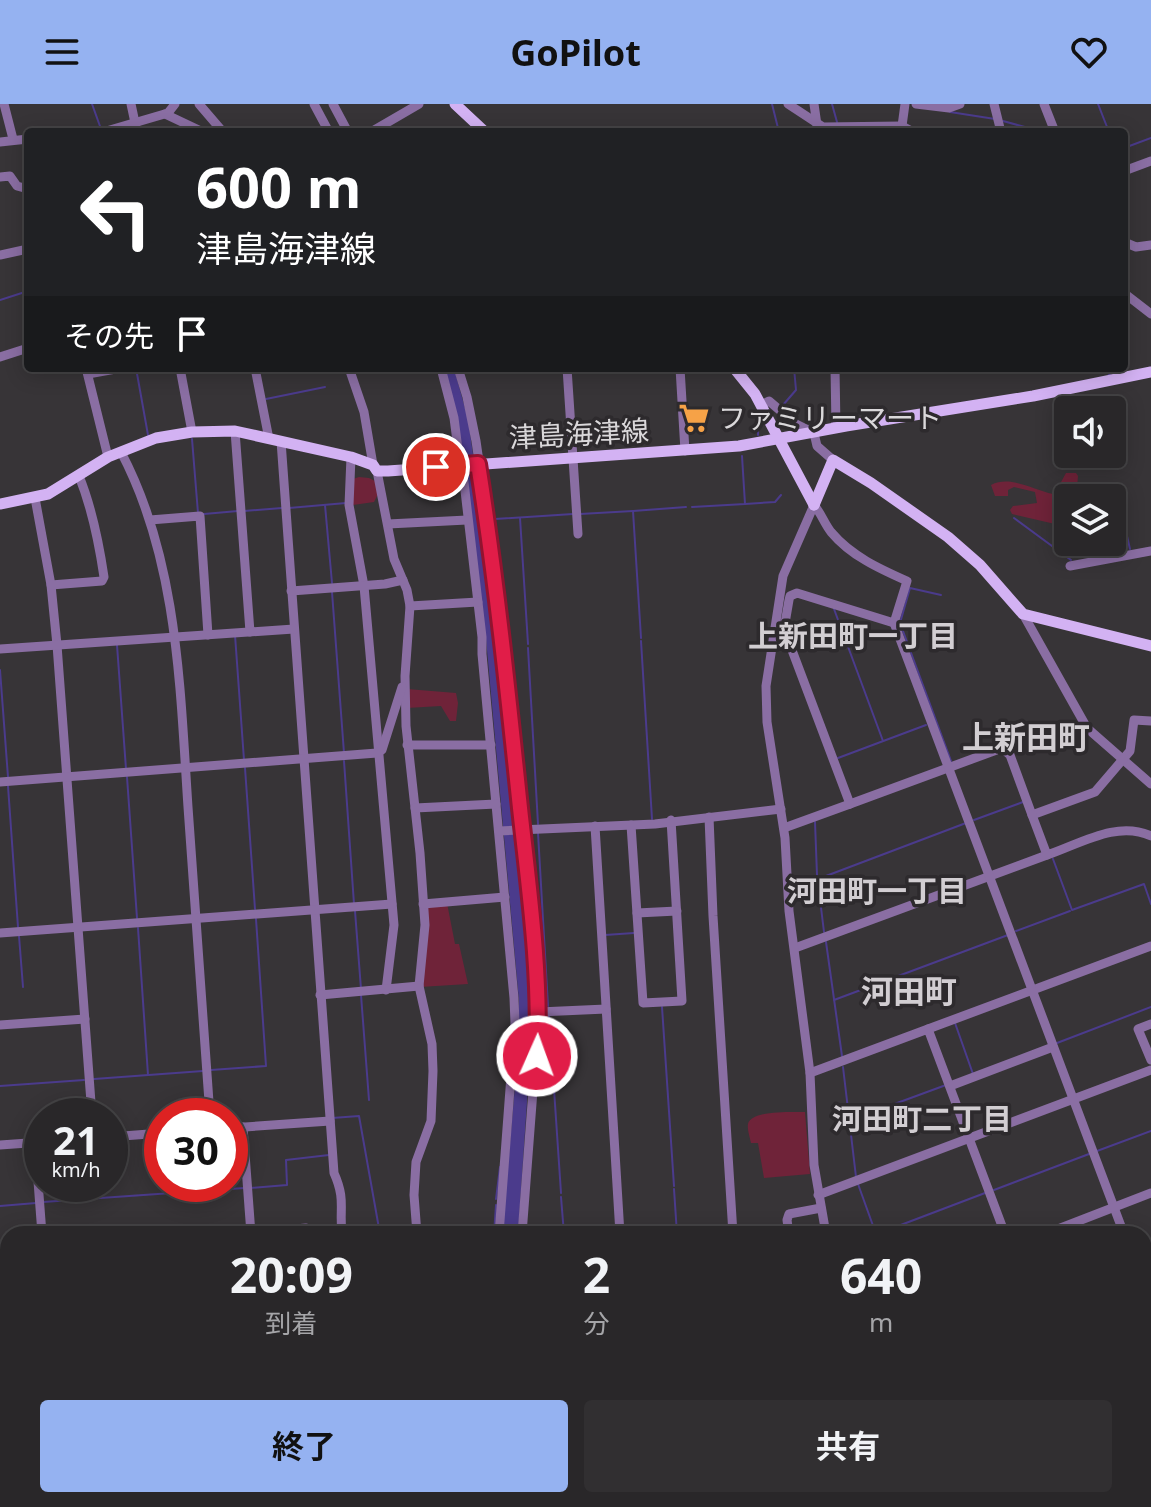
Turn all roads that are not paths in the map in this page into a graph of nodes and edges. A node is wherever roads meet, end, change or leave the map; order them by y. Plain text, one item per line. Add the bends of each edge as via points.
1 (4, 104) edge
2 (131, 104) edge
3 (175, 104) edge
4 (199, 104) edge
5 (314, 104) edge
6 (333, 104) edge
7 (419, 104) edge
8 (455, 104) edge
9 (788, 104) edge
10 (814, 104) edge
11 (905, 104) edge
12 (916, 104) edge
13 (960, 104) edge
14 (994, 104) edge
15 (1044, 104) edge
16 (938, 106) edge
17 (165, 114) junction
18 (902, 126) junction
19 (136, 127) edge
20 (185, 128) edge
21 (195, 128) edge
22 (220, 128) edge
23 (327, 128) edge
24 (346, 128) edge
25 (378, 128) edge
26 (481, 128) edge
27 (818, 128) edge
28 (906, 128) edge
29 (1000, 128) edge
30 (1053, 128) edge
31 (13, 139) junction
32 (24, 139) edge
33 (0, 142) edge
34 (1151, 161) edge
35 (1128, 170) edge
36 (0, 177) edge
37 (24, 188) edge
38 (1128, 244) edge
39 (1151, 245) edge
40 (24, 250) edge
41 (0, 255) edge
42 (1128, 296) edge
43 (1151, 314) edge
44 (24, 349) edge
45 (0, 357) edge
46 (87, 372) edge
47 (181, 372) edge
48 (256, 372) edge
49 (350, 372) edge
50 (442, 372) edge
51 (459, 372) edge
52 (567, 372) edge
53 (680, 372) edge
54 (738, 372) edge
55 (835, 372) edge
56 (1151, 372) edge
57 (761, 405) junction
58 (836, 428) junction
59 (235, 431) junction
60 (192, 432) junction
61 (814, 433) junction
62 (778, 438) junction
63 (275, 440) junction
64 (685, 451) junction
65 (121, 452) junction
66 (108, 457) junction
67 (351, 457) junction
68 (572, 458) junction
69 (833, 460) junction
70 (477, 464) junction
71 (461, 465) junction
72 (375, 468) junction
73 (79, 476) junction
74 (35, 498) junction
75 (0, 504) edge
76 (814, 505) junction
77 (150, 520) junction
78 (467, 520) junction
79 (388, 524) junction
80 (578, 534) dead end
81 (1151, 551) edge
82 (1070, 566) dead end
83 (403, 580) junction
84 (51, 585) junction
85 (364, 586) junction
86 (291, 591) junction
87 (478, 602) junction
88 (410, 606) junction
89 (1023, 614) junction
90 (894, 623) junction
91 (294, 629) junction
92 (250, 632) junction
93 (208, 635) junction
94 (176, 637) junction
95 (57, 645) junction
96 (1151, 646) edge
97 (0, 649) edge
98 (405, 676) junction
99 (1151, 721) edge
100 (407, 745) junction
101 (491, 745) junction
102 (377, 753) junction
103 (303, 759) junction
104 (1123, 761) junction
105 (949, 767) junction
106 (185, 768) junction
107 (68, 777) junction
108 (0, 782) edge
109 (1151, 784) edge
110 (496, 804) junction
111 (850, 804) junction
112 (415, 808) junction
113 (781, 809) junction
114 (1032, 815) junction
115 (709, 817) junction
116 (671, 820) junction
117 (631, 825) junction
118 (595, 826) junction
119 (784, 828) junction
120 (523, 829) junction
121 (499, 831) junction
122 (1151, 836) edge
123 (1047, 855) junction
124 (990, 877) junction
125 (505, 897) junction
126 (392, 904) junction
127 (423, 904) junction
128 (314, 910) junction
129 (677, 911) junction
130 (637, 913) junction
131 (196, 919) junction
132 (78, 928) junction
133 (0, 933) edge
134 (1151, 946) edge
135 (795, 948) junction
136 (419, 986) junction
137 (386, 990) junction
138 (1032, 990) junction
139 (320, 995) junction
140 (606, 1009) junction
141 (539, 1012) junction
142 (85, 1019) junction
143 (1151, 1024) edge
144 (0, 1025) edge
145 (928, 1029) junction
146 (1053, 1047) junction
147 (1151, 1060) edge
148 (1151, 1070) edge
149 (810, 1073) junction
150 (950, 1086) junction
151 (91, 1098) edge
152 (209, 1098) edge
153 (1073, 1098) junction
154 (330, 1121) junction
155 (248, 1127) edge
156 (969, 1137) junction
157 (24, 1143) edge
158 (0, 1145) edge
159 (248, 1193) edge
160 (1151, 1193) edge
161 (818, 1195) junction
162 (41, 1202) edge
163 (1114, 1207) junction
164 (821, 1208) junction
165 (42, 1226) edge
166 (250, 1226) edge
167 (343, 1226) edge
168 (416, 1226) edge
169 (500, 1226) edge
170 (523, 1226) edge
171 (620, 1226) edge
172 (732, 1226) edge
173 (788, 1226) edge
174 (824, 1226) edge
175 (1002, 1226) edge
176 (1065, 1226) edge
177 (1121, 1226) edge

1 - 31 street
2 - 19 street
3 - 17 street
4 - 22 street
5 - 23 street
6 - 24 street
7 - 25 street
8 - 26 main road
9 - 27 street
10 - 27 street
11 - 18 street
12 - 16 street
13 - 16 street
14 - 29 street
15 - 30 street
17 - 19 street
17 - 20 street
17 - 21 street
18 - 27 street
18 - 28 street
31 - 32 street
31 - 33 street
34 - 35 street
36 - 37 street via 10,176
38 - 39 street
40 - 41 street
42 - 43 street
44 - 45 street
46 - 66 street
47 - 60 street
48 - 63 street
49 - 72 street
50 - 71 street
51 - 70 street
52 - 68 street
53 - 64 street
54 - 57 main road
55 - 58 street
56 - 58 main road, 津島海津線
57 - 61 street via 769,401
57 - 62 main road
58 - 61 main road, 津島海津線
59 - 60 main road, 津島海津線
59 - 63 main road, 津島海津線
59 - 92 street
60 - 65 main road, 津島海津線
61 - 62 main road, 津島海津線
61 - 69 street via 817,446
62 - 64 main road, 津島海津線
62 - 76 main road
63 - 67 main road, 津島海津線
63 - 86 street
64 - 68 main road, 津島海津線
65 - 66 main road, 津島海津線
65 - 77 street
66 - 73 main road, 津島海津線
67 - 72 main road, 津島海津線
67 - 85 street via 349,505
68 - 70 main road, 津島海津線
68 - 80 street
69 - 76 main road
69 - 89 main road via 948,537
70 - 71 main road, 津島海津線
70 - 120 street
71 - 72 main road, 津島海津線
71 - 78 street
72 - 79 street
73 - 74 main road, 津島海津線
73 - 84 street via 104,577
74 - 75 main road, 津島海津線
74 - 84 street
76 - 90 street via 829,530 853,552 907,581
76 - 113 street via 783,576 766,686
77 - 93 street via 200,516
77 - 94 street
78 - 79 street
78 - 87 street
79 - 83 street
81 - 82 street
83 - 85 street
83 - 88 street
84 - 95 street
85 - 86 street
85 - 102 street
86 - 91 street
87 - 88 street
87 - 101 street
88 - 98 street
89 - 96 main road
89 - 104 street via 1087,728
90 - 105 street
90 - 111 street via 797,593 789,600 784,629
91 - 92 street
91 - 103 street
92 - 93 street
93 - 94 street
94 - 95 street
94 - 106 street
95 - 97 street
95 - 107 street
98 - 100 street
98 - 102 street
99 - 104 street via 1134,720 1130,751
100 - 101 street
100 - 112 street
101 - 110 street
102 - 103 street
102 - 126 street
103 - 106 street
103 - 128 street
104 - 109 street
104 - 114 street via 1095,792
105 - 111 street
105 - 114 street via 997,748 1007,751
105 - 124 street
106 - 107 street
106 - 131 street
107 - 108 street
107 - 132 street
110 - 112 street
110 - 121 street
111 - 119 street
112 - 127 street
113 - 115 street
113 - 119 street
114 - 123 street
115 - 116 street
115 - 172 street
116 - 117 street
116 - 129 street
117 - 118 street
117 - 130 street
118 - 120 street
118 - 140 street
119 - 135 street
120 - 121 street
120 - 141 street
121 - 125 street
122 - 123 street via 1121,829
123 - 124 street
124 - 135 street
124 - 138 street
125 - 127 street
125 - 169 street via 515,1023
126 - 128 street
126 - 137 street
127 - 136 street
128 - 131 street
128 - 139 street
129 - 130 street
129 - 130 street via 682,1001 669,1002 643,1003
131 - 132 street
131 - 152 street
132 - 133 street
132 - 142 street
134 - 138 street
135 - 149 street
136 - 137 street
136 - 168 street via 433,1071 431,1121 416,1162
137 - 139 street
138 - 145 street
138 - 146 street
139 - 154 street
140 - 141 street
140 - 171 street
141 - 170 street
142 - 144 street
142 - 151 street
143 - 147 street via 1138,1029
145 - 149 street
145 - 150 street
146 - 150 street
146 - 153 street
148 - 153 street
149 - 161 street
150 - 156 street
153 - 156 street
153 - 163 street
154 - 155 street
154 - 167 street via 334,1173 344,1204
156 - 161 street
156 - 175 street
157 - 158 street
159 - 166 street
160 - 163 street
161 - 164 street
162 - 165 street
163 - 176 street
163 - 177 street
164 - 173 street via 791,1212
164 - 174 street

